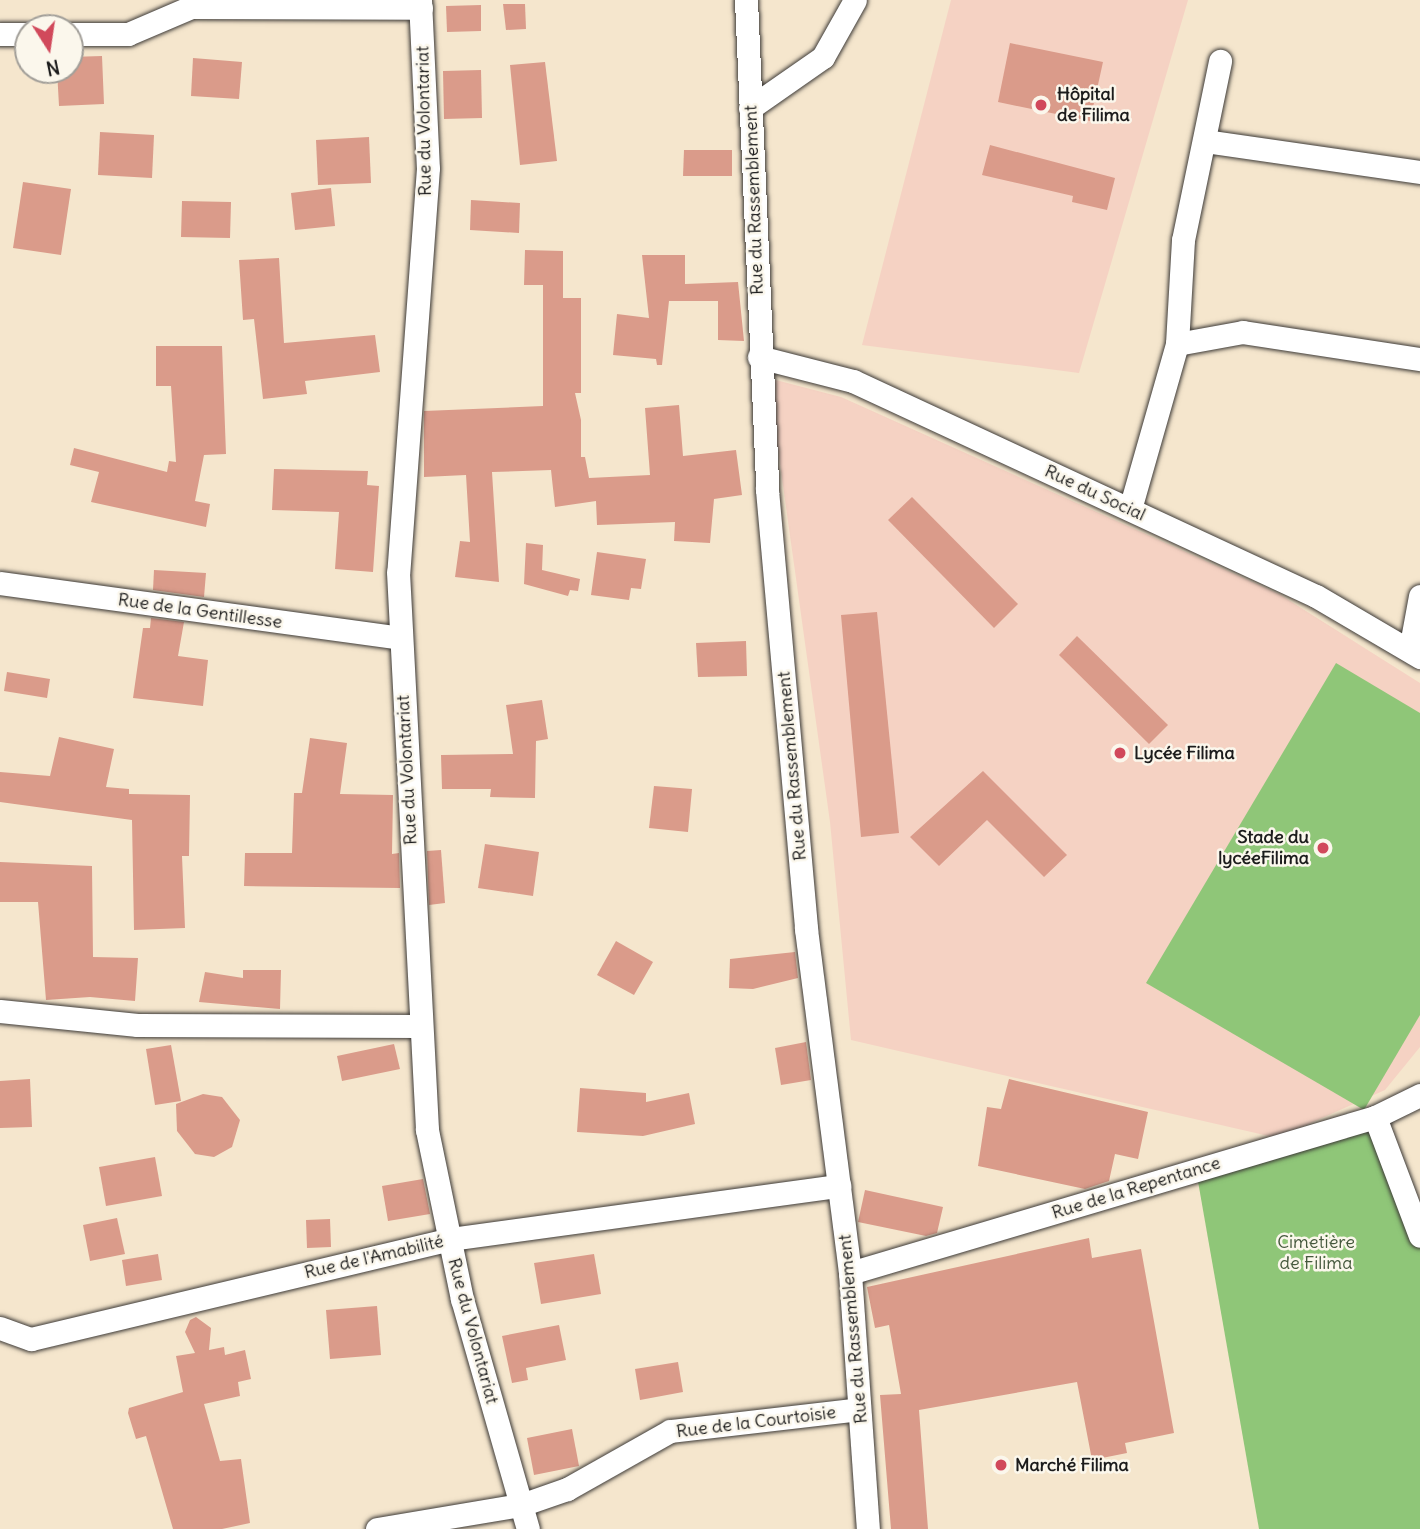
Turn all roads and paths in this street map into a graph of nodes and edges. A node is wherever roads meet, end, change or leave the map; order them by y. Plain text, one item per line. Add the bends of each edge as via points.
1 (746, 0) edge
2 (856, 0) edge
3 (421, 4) edge
4 (84, 34) edge
5 (1220, 61) dead end
6 (750, 108) junction
7 (1205, 141) junction
8 (1420, 172) edge
9 (1177, 344) junction
10 (759, 357) junction
11 (1420, 359) edge
12 (1130, 509) junction
13 (0, 583) edge
14 (1420, 596) edge
15 (401, 638) junction
16 (1415, 653) edge
17 (0, 1011) edge
18 (420, 1027) junction
19 (1420, 1095) edge
20 (1375, 1116) junction
21 (839, 1186) junction
22 (1420, 1236) edge
23 (450, 1239) junction
24 (850, 1273) junction
25 (0, 1328) edge
26 (859, 1409) junction
27 (521, 1505) junction
28 (377, 1529) edge
29 (528, 1529) edge
30 (868, 1529) edge

1 - 6 street, Rue du Rassemblement
2 - 6 street via 823,57
3 - 4 street via 191,7 128,34
3 - 15 street, Rue du Volontariat via 428,169 398,572
5 - 7 street
6 - 10 street, Rue du Rassemblement
7 - 8 street
7 - 9 street via 1183,240
9 - 11 street via 1243,332
9 - 12 street
10 - 12 street, Rue du Social via 853,381
10 - 21 street, Rue du Rassemblement via 806,929
12 - 16 street, Rue du Social via 1316,596
13 - 15 street, Rue de la Gentillesse
14 - 16 street
15 - 18 street, Rue du Volontariat
17 - 18 street via 137,1025
18 - 23 street, Rue du Volontariat via 426,1130
19 - 20 street, Rue de la Repentance
20 - 22 street
20 - 24 street, Rue de la Repentance
21 - 23 street, Rue de l'Amabilité
21 - 24 street, Rue du Rassemblement
23 - 25 street, Rue de l'Amabilité via 31,1339
23 - 27 street, Rue du Volontariat
24 - 26 street, Rue du Rassemblement
26 - 27 street, Rue de la Courtoisie via 670,1431 567,1489
26 - 30 street, Rue du Rassemblement
27 - 28 street, Rue de la Courtoisie
27 - 29 street, Rue du Volontariat

